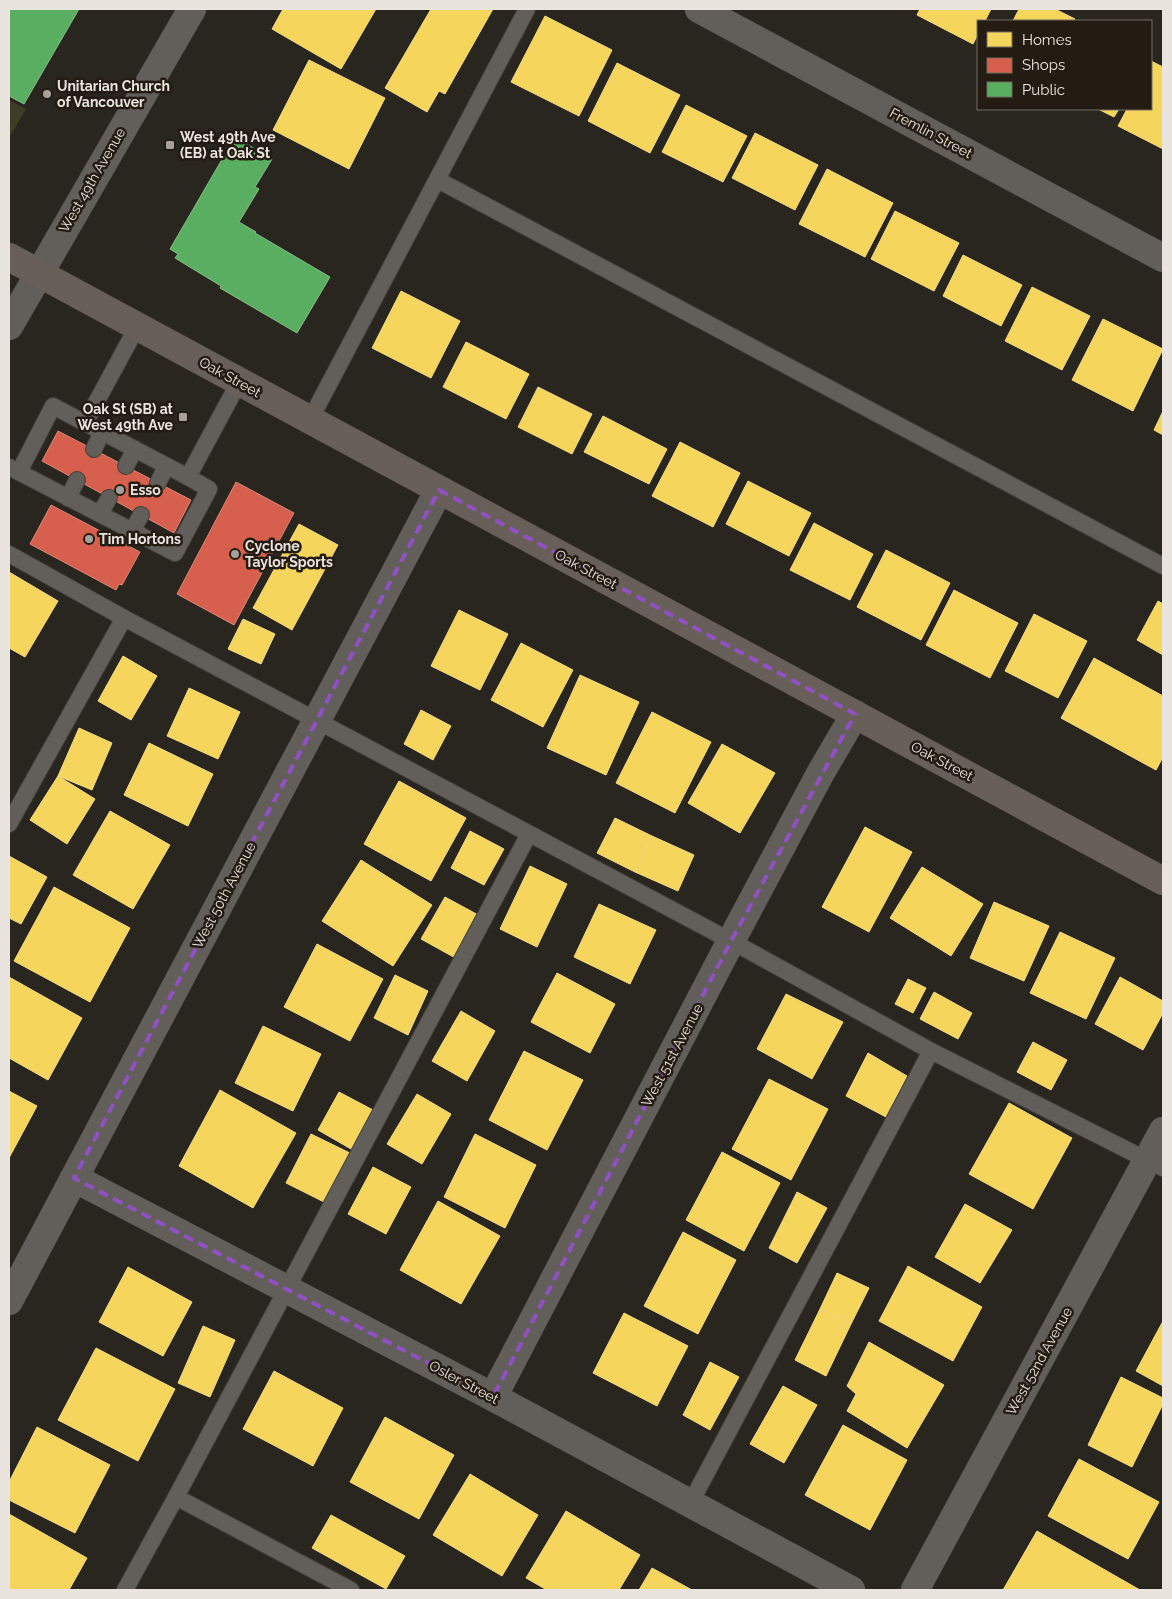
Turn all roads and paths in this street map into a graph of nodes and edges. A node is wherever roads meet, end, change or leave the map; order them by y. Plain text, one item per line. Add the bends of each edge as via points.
1 (192, 9) edge
2 (527, 9) edge
3 (699, 9) edge
4 (438, 180) junction
5 (9, 257) edge
6 (1163, 258) edge
7 (38, 273) junction
8 (9, 326) edge
9 (137, 326) junction
10 (239, 382) junction
11 (310, 420) junction
12 (85, 423) junction
13 (102, 432) junction
14 (94, 449) dead end
15 (135, 449) junction
16 (126, 466) dead end
17 (166, 466) junction
18 (14, 469) edge
19 (188, 477) junction
20 (77, 480) dead end
21 (158, 483) dead end
22 (439, 490) junction
23 (68, 498) junction
24 (109, 498) dead end
25 (100, 514) junction
26 (141, 515) dead end
27 (132, 531) junction
28 (9, 554) edge
29 (1163, 566) edge
30 (124, 618) junction
31 (855, 714) junction
32 (316, 720) junction
33 (9, 824) edge
34 (529, 834) junction
35 (1163, 881) edge
36 (731, 941) junction
37 (930, 1051) junction
38 (1163, 1131) edge
39 (1156, 1164) edge
40 (74, 1178) junction
41 (287, 1288) junction
42 (9, 1301) edge
43 (494, 1397) junction
44 (176, 1497) junction
45 (690, 1504) junction
46 (125, 1590) edge
47 (351, 1590) edge
48 (851, 1590) edge
49 (915, 1590) edge

1 - 7 street, West 49th Avenue
2 - 4 lane
3 - 6 street, Fremlin Street
4 - 11 lane
4 - 29 lane
5 - 7 main road, Oak Street
7 - 8 street, West 49th Avenue
7 - 9 main road, Oak Street
9 - 10 main road, Oak Street
9 - 12 lane
10 - 11 main road, Oak Street
10 - 19 lane
11 - 22 main road, Oak Street
12 - 13 lane
12 - 18 lane via 53,406
13 - 14 lane
13 - 15 lane
15 - 16 lane
15 - 17 lane
17 - 19 lane
17 - 21 lane
18 - 23 lane
19 - 27 lane via 209,489 175,553
20 - 23 lane
22 - 31 main road, Oak Street
22 - 32 street, West 50th Avenue
23 - 25 lane
24 - 25 lane
25 - 27 lane
26 - 27 lane
28 - 30 lane
30 - 32 lane
30 - 33 lane
31 - 35 main road, Oak Street
31 - 36 street, West 51st Avenue
32 - 34 lane
32 - 40 street, West 50th Avenue
34 - 36 lane
34 - 41 lane
36 - 37 lane
36 - 43 street, West 51st Avenue
37 - 39 lane
37 - 45 lane
38 - 39 street, West 52nd Avenue
39 - 49 street, West 52nd Avenue
40 - 41 street, Osler Street
40 - 42 street, West 50th Avenue
41 - 43 street, Osler Street
41 - 44 lane
43 - 45 street, Osler Street
44 - 46 lane
44 - 47 lane
45 - 48 street, Osler Street

